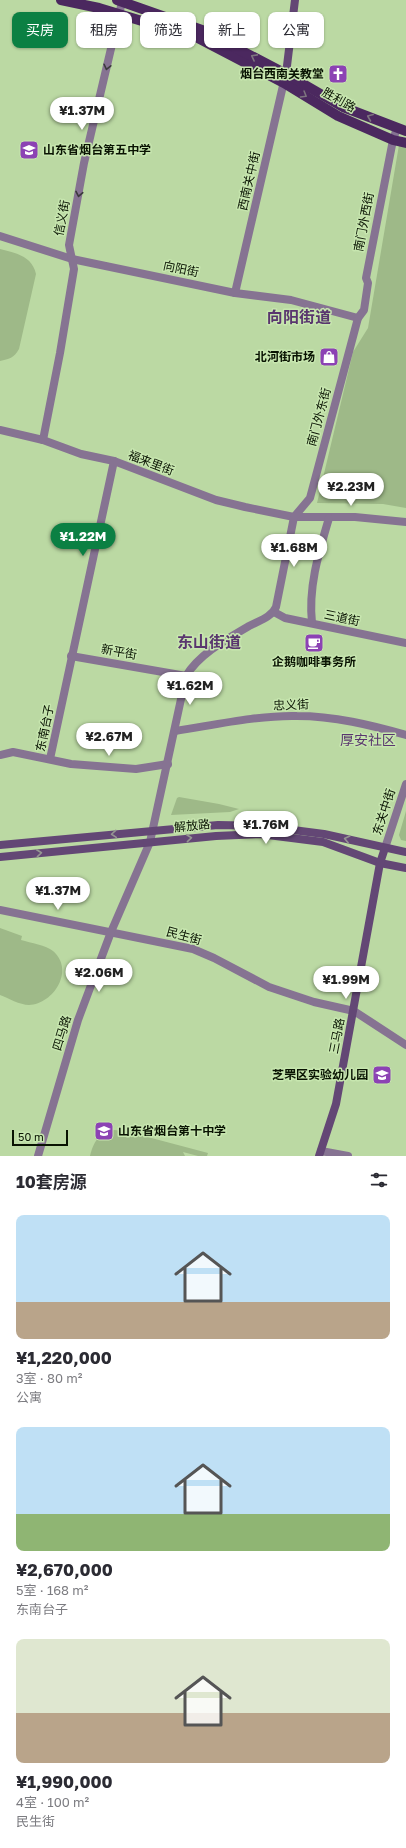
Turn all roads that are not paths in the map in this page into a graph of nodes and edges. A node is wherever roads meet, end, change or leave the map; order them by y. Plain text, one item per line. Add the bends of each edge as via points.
1 (61, 0) edge
2 (295, 0) edge
3 (119, 1) edge
4 (111, 12) edge
5 (120, 12) edge
6 (132, 19) edge
7 (112, 48) edge
8 (285, 78) junction
9 (401, 130) edge
10 (393, 140) junction
11 (406, 143) edge
12 (0, 236) edge
13 (72, 259) junction
14 (235, 293) junction
15 (358, 318) junction
16 (0, 430) edge
17 (43, 440) junction
18 (114, 462) junction
19 (294, 516) junction
20 (329, 518) junction
21 (406, 522) edge
22 (274, 612) junction
23 (312, 624) junction
24 (406, 643) edge
25 (71, 656) junction
26 (186, 676) junction
27 (175, 731) junction
28 (406, 735) edge
29 (0, 755) edge
30 (50, 759) junction
31 (168, 764) junction
32 (406, 784) edge
33 (153, 830) junction
34 (150, 842) junction
35 (0, 845) edge
36 (385, 848) junction
37 (406, 852) edge
38 (0, 857) edge
39 (380, 863) junction
40 (406, 868) edge
41 (0, 910) edge
42 (111, 932) junction
43 (354, 1011) junction
44 (406, 1045) edge
45 (320, 1154) edge
46 (38, 1156) edge
47 (348, 1156) edge

1 - 4 main road, 胜利路
2 - 8 main road
3 - 5 street, 信义街
8 -> 3 main road, 胜利路 via 202,30
6 - 8 main road, 胜利路 via 198,38
7 -> 13 street, 信义街 via 84,163 69,245
9 -> 8 main road, 胜利路 via 343,107
8 -> 10 main road, 胜利路 via 338,116
8 - 14 street, 西南关中街
9 - 10 street, 南门外西街
10 - 11 main road, 胜利路
10 - 15 street, 南门外西街 via 366,278 368,284 364,310
12 - 13 street, 向阳街
13 - 14 street, 向阳街
13 - 17 street, 信义街 via 74,269
14 - 15 street, 向阳街 via 291,300
15 - 19 street, 南门外东街 via 310,498
16 - 17 street, 福来里街
17 - 18 street, 福来里街 via 81,454
18 - 19 street, 福来里街 via 216,500
18 - 25 street, 东南台子
19 - 20 street, 福来里街
19 - 22 street
20 - 21 street, 福来里街 via 355,517
20 - 23 street via 312,585
22 - 23 street, 三道街 via 285,618
22 - 26 street via 206,655
23 - 24 street, 三道街
25 - 26 street, 新平街
25 - 30 street, 东南台子
26 - 27 street, 四马路
27 - 28 street, 忠义街 via 296,716 339,720
27 - 31 street, 四马路
29 - 30 street via 13,752
30 - 31 street, 东南台子 via 70,764 136,769
31 - 33 street, 四马路
32 - 36 street, 东关中街
33 - 34 street, 四马路
33 -> 35 main road, 解放路
36 -> 33 main road, 解放路 via 324,834 262,826 218,825
38 -> 34 main road, 解放路
34 -> 39 main road, 解放路 via 260,834 323,842
34 - 42 street, 四马路
36 - 37 main road, 解放路
36 - 39 main road, 三马路
39 - 40 main road, 解放路
39 - 43 main road, 三马路
41 - 42 street, 民生街
42 - 43 street, 民生街 via 193,949 269,987 314,1002
42 - 46 street, 四马路 via 78,1020
43 - 44 street
43 - 45 main road, 三马路 via 336,1104
45 - 47 street

